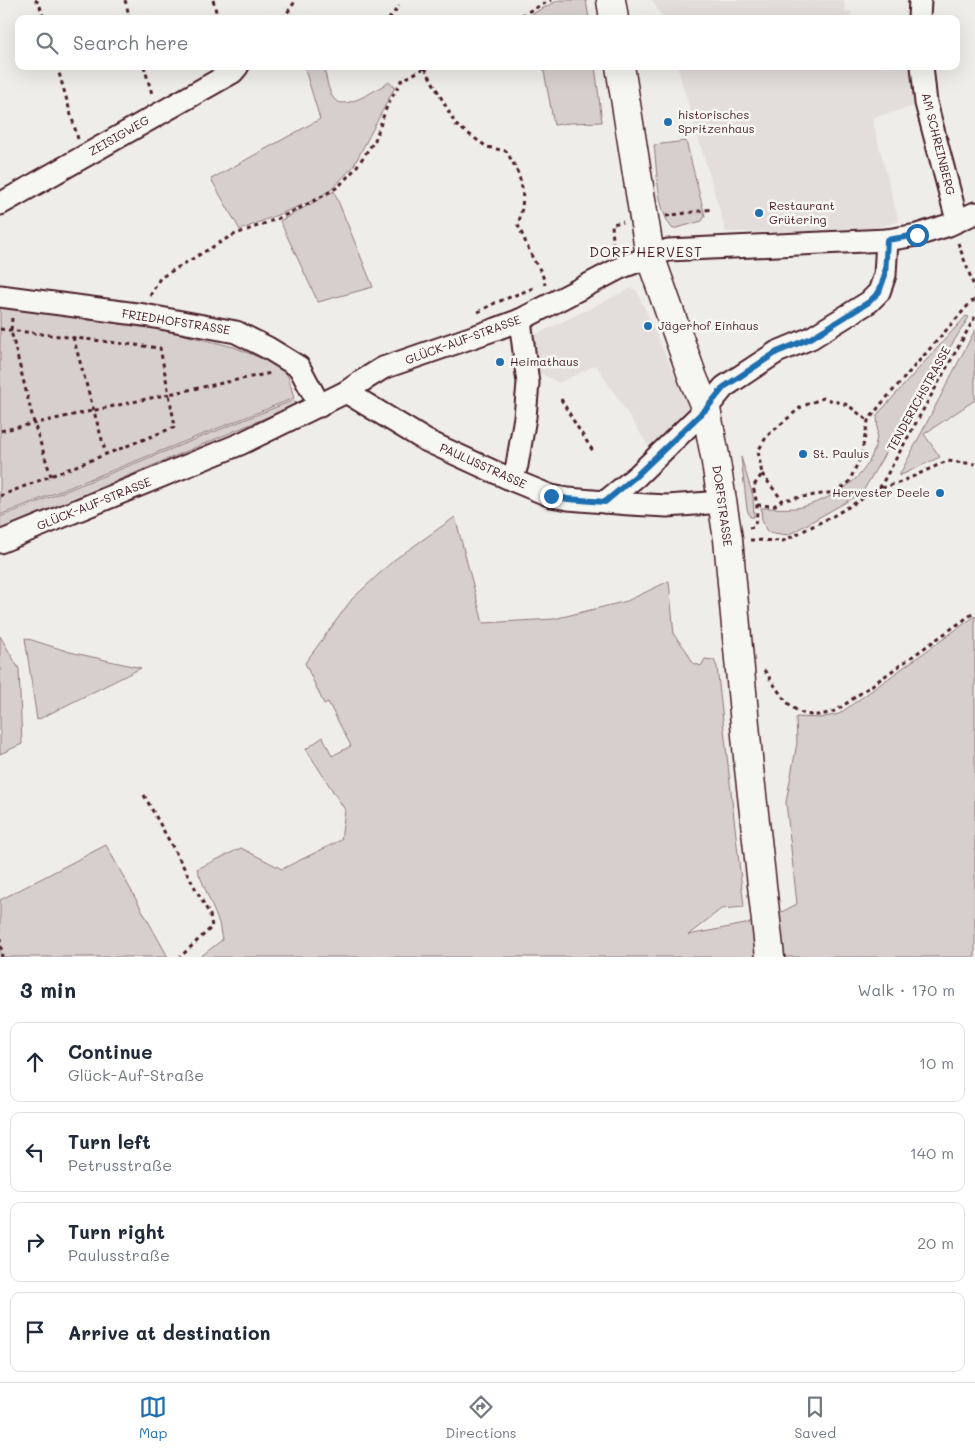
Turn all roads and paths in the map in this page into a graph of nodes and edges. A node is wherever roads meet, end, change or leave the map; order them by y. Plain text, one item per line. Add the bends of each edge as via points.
1 (35, 0) edge
2 (125, 0) edge
3 (212, 0) edge
4 (296, 0) edge
5 (551, 0) edge
6 (611, 0) edge
7 (920, 0) edge
8 (399, 6) dead end
9 (43, 15) edge
10 (129, 15) edge
11 (217, 15) edge
12 (285, 15) edge
13 (392, 15) edge
14 (522, 15) edge
15 (613, 15) edge
16 (919, 15) edge
17 (58, 70) edge
18 (145, 70) edge
19 (235, 70) edge
20 (421, 70) edge
21 (428, 70) edge
22 (621, 70) edge
23 (922, 70) edge
24 (158, 114) junction
25 (84, 156) junction
26 (0, 204) edge
27 (713, 209) dead end
28 (643, 219) junction
29 (960, 220) edge
30 (887, 240) junction
31 (606, 254) dead end
32 (650, 256) junction
33 (553, 279) dead end
34 (975, 289) edge
35 (548, 293) junction
36 (3, 297) edge
37 (975, 300) edge
38 (144, 316) junction
39 (470, 316) dead end
40 (975, 317) edge
41 (520, 320) junction
42 (0, 329) edge
43 (11, 331) junction
44 (73, 337) junction
45 (299, 367) junction
46 (346, 392) junction
47 (169, 394) junction
48 (561, 398) dead end
49 (320, 406) junction
50 (706, 409) junction
51 (94, 410) junction
52 (868, 421) junction
53 (34, 424) junction
54 (0, 431) edge
55 (593, 451) dead end
56 (106, 454) junction
57 (975, 464) edge
58 (762, 474) junction
59 (51, 476) junction
60 (512, 480) junction
61 (879, 489) junction
62 (0, 496) edge
63 (782, 500) junction
64 (605, 502) junction
65 (723, 502) junction
66 (757, 505) junction
67 (757, 517) dead end
68 (728, 539) junction
69 (0, 542) edge
70 (975, 612) edge
71 (739, 654) junction
72 (144, 795) dead end
73 (0, 938) edge
74 (2, 957) edge
75 (180, 957) edge
76 (770, 957) edge

1 - 9 path
2 - 10 path
3 - 11 path
4 - 12 path
5 - 14 path
6 - 15 street
7 - 16 street
8 - 13 path
17 - 25 path
18 - 24 path
19 - 24 street, ZEISIGWEG
20 - 38 path via 401,81 374,140 355,169 338,187 278,218 230,236 160,278 146,304
21 - 35 path via 456,125 487,147 506,151 517,168 523,208 518,225 542,273
22 - 28 street, DORFSTRASSE
23 - 29 street, AM SCHREINBERG via 926,103
24 - 25 street, ZEISIGWEG
25 - 26 street, ZEISIGWEG
27 - 28 path
28 - 31 path via 612,224 613,242
28 - 32 street, DORFSTRASSE
29 - 30 street, GLÜCK-AUF-STRASSE via 917,235
29 - 34 path via 955,235
30 - 32 street, GLÜCK-AUF-STRASSE via 668,250
30 - 50 street via 885,275 879,292 869,302 811,338 756,365 724,387
32 - 35 street, GLÜCK-AUF-STRASSE
32 - 50 street, DORFSTRASSE
33 - 35 path
35 - 39 path via 495,303
35 - 41 street, GLÜCK-AUF-STRASSE
36 - 38 street, FRIEDHOFSTRASSE
36 - 43 path via 13,309
37 - 52 path, TENDERICHSTRASSE
38 - 45 street, FRIEDHOFSTRASSE via 236,332
40 - 61 path, TENDERICHSTRASSE
41 - 46 street, GLÜCK-AUF-STRASSE via 383,368
41 - 60 street via 528,383 525,417
42 - 43 path
43 - 44 path
43 - 53 path
44 - 47 path via 160,348
44 - 51 path
45 - 47 path
45 - 49 street
46 - 49 street, GLÜCK-AUF-STRASSE
46 - 60 street, PAULUSSTRASSE via 425,440
47 - 51 path
47 - 56 path via 175,427
48 - 55 path
49 - 69 street, GLÜCK-AUF-STRASSE via 240,444
50 - 64 street
50 - 65 street, DORFSTRASSE
51 - 53 path
51 - 56 path
52 - 58 path via 848,405 823,398 801,407 767,436 758,451
52 - 63 path via 861,456 848,484 835,492
53 - 54 path
53 - 59 path
56 - 59 path
57 - 61 path via 947,461
58 - 63 path
58 - 66 path via 753,487
59 - 62 path
60 - 64 street, PAULUSSTRASSE via 551,496
61 - 68 path via 783,541
63 - 66 path via 774,506
64 - 65 street, PAULUSSTRASSE via 667,506
65 - 68 street, DORFSTRASSE
66 - 67 path
68 - 71 street, DORFSTRASSE
70 - 71 path via 837,710 825,715 802,714 792,708 759,663
71 - 76 street, DORFSTRASSE
72 - 75 path via 210,915 212,927
73 - 74 path

